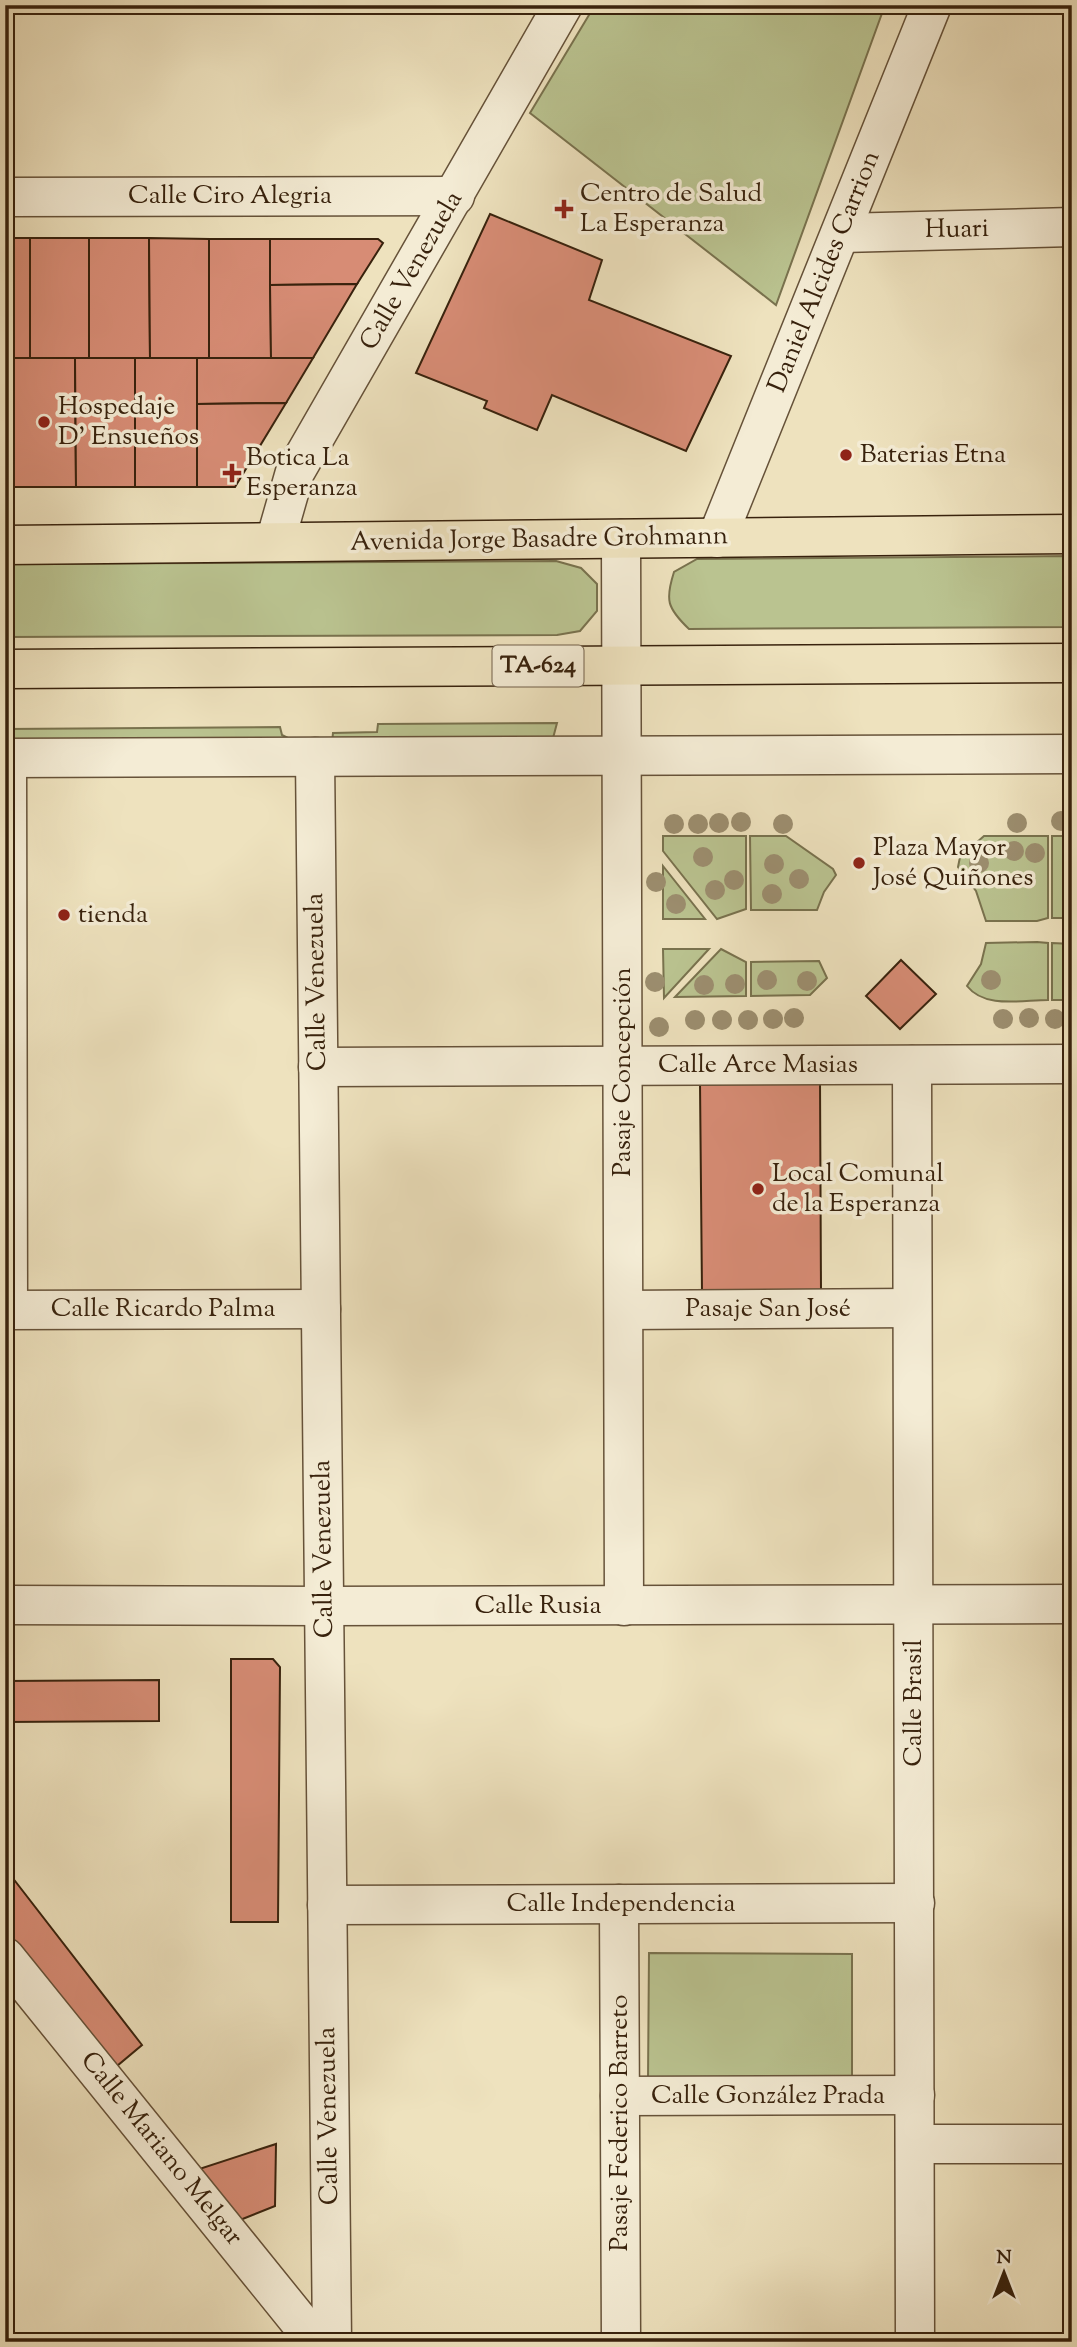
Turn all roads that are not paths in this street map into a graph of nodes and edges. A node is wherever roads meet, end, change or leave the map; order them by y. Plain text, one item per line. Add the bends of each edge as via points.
1 (563, 5) edge
2 (932, 5) edge
3 (455, 196) junction
4 (5, 197) edge
5 (1072, 227) edge
6 (842, 233) junction
7 (1072, 534) edge
8 (717, 538) junction
9 (621, 539) junction
10 (275, 542) junction
11 (5, 545) edge
12 (1072, 663) edge
13 (621, 666) junction
14 (5, 669) edge
15 (1072, 754) edge
16 (622, 755) junction
17 (315, 757) junction
18 (6, 758) edge
19 (1072, 1064) edge
20 (912, 1065) junction
21 (623, 1066) junction
22 (318, 1067) junction
23 (6, 1072) edge
24 (912, 1308) junction
25 (321, 1309) junction
26 (7, 1310) edge
27 (624, 1310) junction
28 (914, 1604) junction
29 (1072, 1604) edge
30 (5, 1605) edge
31 (325, 1606) junction
32 (624, 1606) junction
33 (915, 1903) junction
34 (619, 1904) junction
35 (327, 1905) junction
36 (5, 1957) edge
37 (915, 2095) junction
38 (620, 2096) junction
39 (915, 2144) junction
40 (1072, 2144) edge
41 (316, 2342) edge
42 (332, 2342) edge
43 (621, 2342) edge
44 (915, 2342) edge

1 - 3 street, Calle Venezuela
2 - 6 street, Daniel Alcides Carrion
3 - 4 street, Calle Ciro Alegria
3 - 10 street, Calle Venezuela via 295,472
5 - 6 street, Huari
6 - 8 street, Daniel Alcides Carrion
7 - 8 highway, Avenida Jorge Basadre Grohmann
8 - 9 highway, Avenida Jorge Basadre Grohmann
9 - 10 highway, Avenida Jorge Basadre Grohmann
9 - 13 street, Pasaje Concepción
10 - 11 highway, Avenida Jorge Basadre Grohmann
12 - 13 highway, TA-624
13 - 14 highway, TA-624
13 - 16 street, Pasaje Concepción
15 - 16 street
16 - 17 street
16 - 21 street, Pasaje Concepción
17 - 18 street
17 - 22 street, Calle Venezuela
18 - 23 street
19 - 20 street, Calle Arce Masias
20 - 21 street, Calle Arce Masias
20 - 24 street, Calle Brasil
21 - 22 street, Calle Arce Masias
21 - 27 street, Pasaje Concepción
22 - 25 street, Calle Venezuela
23 - 26 street
24 - 27 street, Pasaje San José
24 - 28 street, Calle Brasil
25 - 26 street, Calle Ricardo Palma
25 - 31 street, Calle Venezuela
27 - 32 street, Pasaje Concepción
28 - 29 street, Calle Rusia
28 - 32 street, Calle Rusia
28 - 33 street, Calle Brasil
30 - 31 street, Calle Rusia
31 - 32 street, Calle Rusia
31 - 35 street, Calle Venezuela
33 - 34 street, Calle Independencia
33 - 37 street, Calle Brasil
34 - 35 street, Calle Independencia
34 - 38 street, Pasaje Federico Barreto
35 - 42 street, Calle Venezuela
36 - 41 street, Calle Mariano Melgar
37 - 38 street, Calle González Prada
37 - 39 street, Calle Brasil
38 - 43 street, Pasaje Federico Barreto
39 - 40 street
39 - 44 street, Calle Brasil

